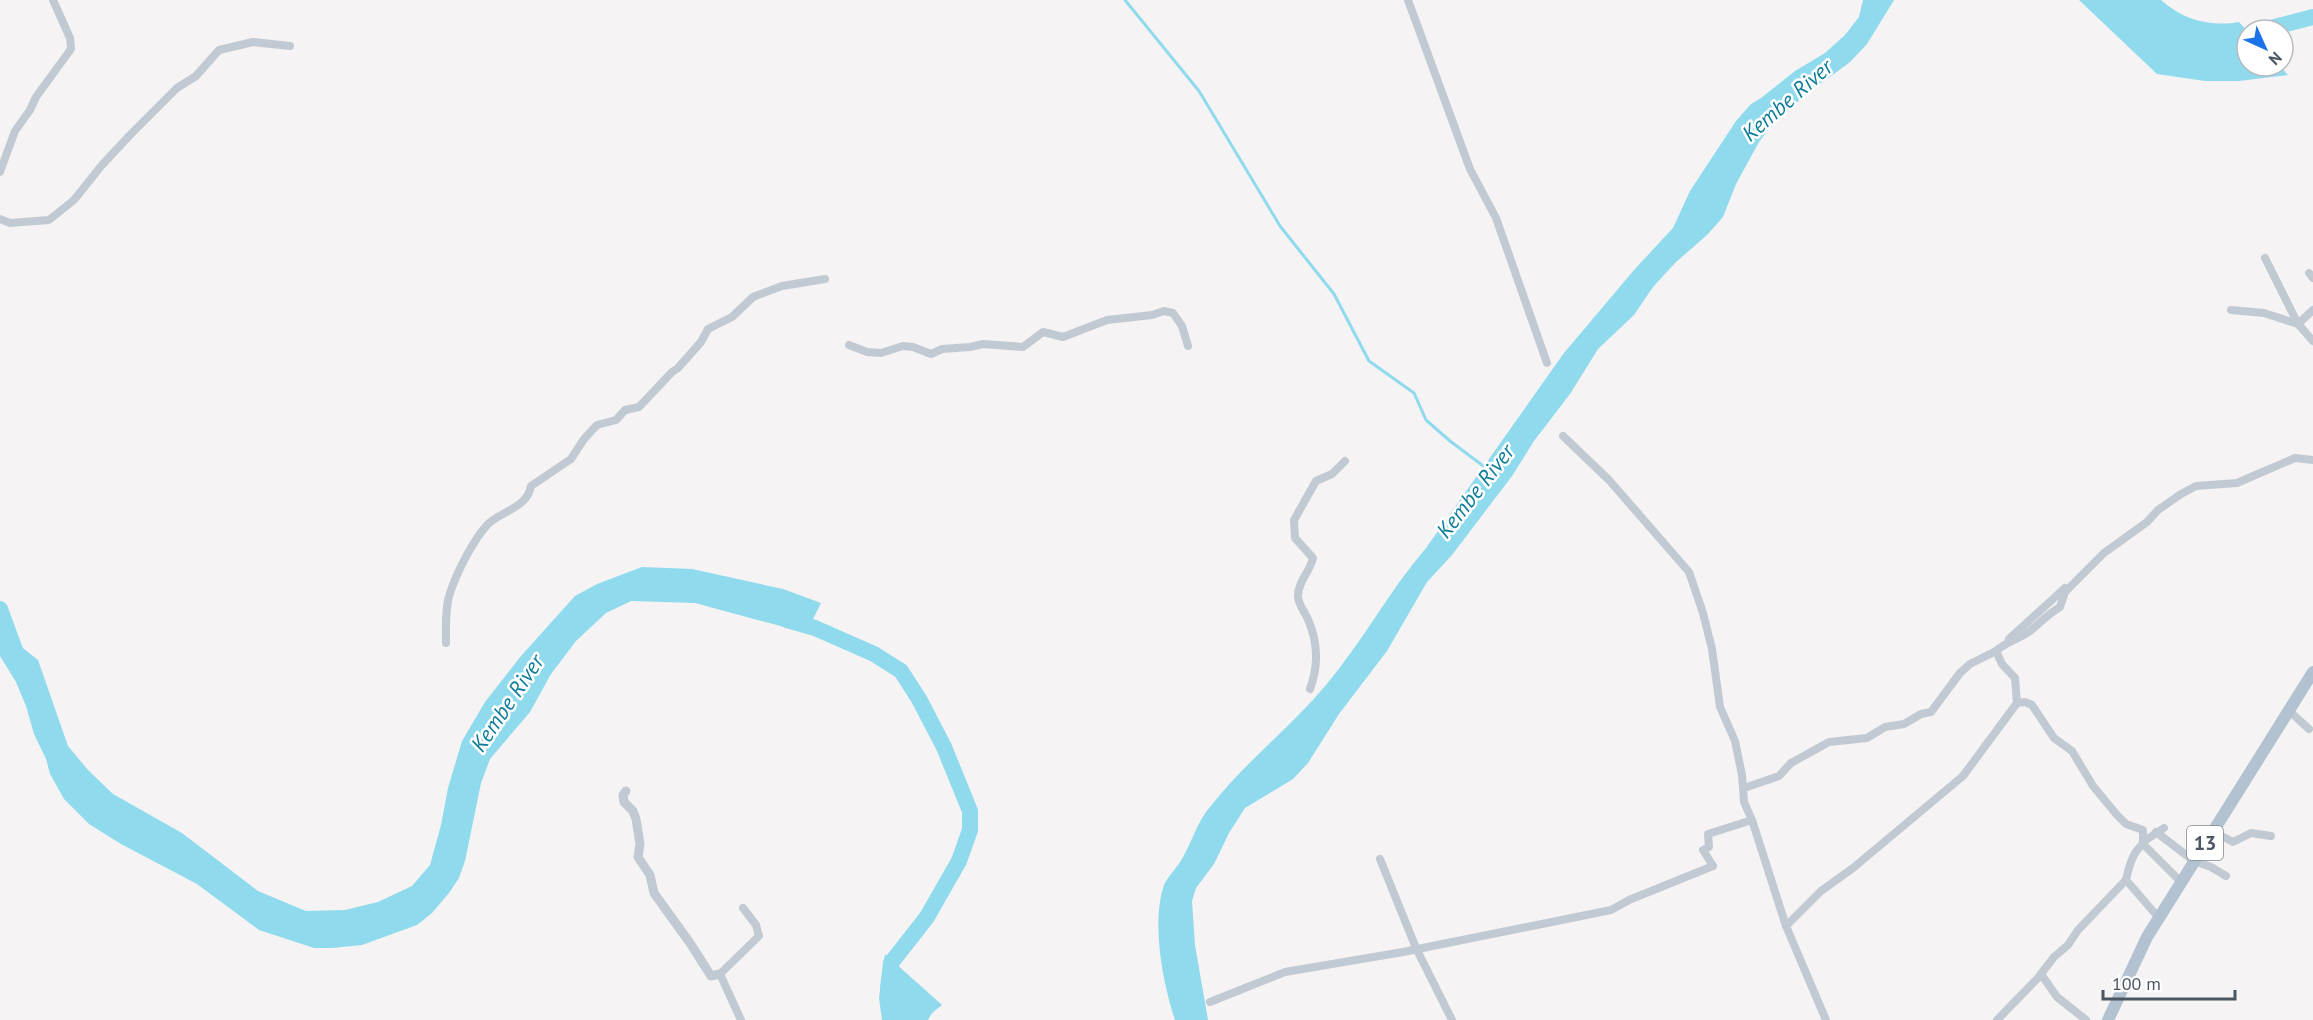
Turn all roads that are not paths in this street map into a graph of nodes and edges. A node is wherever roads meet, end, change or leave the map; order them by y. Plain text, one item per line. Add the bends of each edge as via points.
1 (53, 0) edge
2 (1408, 0) edge
3 (290, 46) dead end
4 (0, 172) edge
5 (0, 219) edge
6 (2265, 258) dead end
7 (825, 279) dead end
8 (2231, 310) dead end
9 (2313, 310) edge
10 (2298, 324) junction
11 (2313, 341) edge
12 (849, 345) dead end
13 (1188, 346) dead end
14 (1547, 363) dead end
15 (1563, 436) dead end
16 (2313, 460) edge
17 (1345, 461) dead end
18 (446, 643) dead end
19 (1996, 651) junction
20 (2313, 672) edge
21 (1310, 689) dead end
22 (2018, 703) junction
23 (2288, 710) junction
24 (2309, 729) dead end
25 (1744, 788) junction
26 (626, 791) dead end
27 (1752, 820) junction
28 (2164, 828) dead end
29 (2212, 831) junction
30 (2156, 832) junction
31 (2271, 836) dead end
32 (2143, 843) junction
33 (1380, 859) dead end
34 (2194, 861) junction
35 (2226, 876) dead end
36 (2126, 880) junction
37 (2181, 882) junction
38 (743, 908) dead end
39 (2159, 918) junction
40 (1786, 926) junction
41 (1416, 948) junction
42 (720, 974) junction
43 (2041, 974) junction
44 (1210, 1002) dead end
45 (741, 1020) edge
46 (1452, 1020) edge
47 (1826, 1020) edge
48 (1997, 1020) edge
49 (2086, 1020) edge
50 (2108, 1020) edge

1 - 4 street via 70,38 70,49 15,130
2 - 14 street via 1470,169 1496,218
3 - 5 street via 253,42 219,50 129,136 75,201 49,220 10,223
6 - 10 street
7 - 18 street via 782,286 753,297 732,317 708,329 701,342 639,407 597,425 571,459 531,486 529,496 518,507 488,525 473,544 450,594
8 - 10 street
9 - 10 street
10 - 11 street
12 - 13 street via 867,352 881,353 903,346 931,354 983,344 1023,347 1043,333 1063,337 1107,320 1164,311 1173,313 1182,326
15 - 25 street via 1609,480 1689,572 1703,613 1720,707 1735,741
16 - 19 street via 2295,458 2237,483 2196,486 2187,491 2104,553 2065,592 2060,607 2029,632
17 - 21 street via 1332,474 1316,481 1294,520 1295,538 1313,558 1310,570 1298,586 1298,600 1316,641 1316,672
19 - 22 street via 2015,678
19 - 25 street via 1960,673 1931,712 1904,724 1885,727 1867,738 1829,742 1791,763 1779,776
20 - 23 main road, 13
22 - 32 street via 2032,705 2054,738 2072,751 2117,815 2126,824 2143,830
22 - 40 street via 1963,776 1821,891
23 - 24 street
23 - 29 main road, 13
25 - 27 street via 1744,802
26 - 42 street via 624,802 636,819 638,857 650,875 654,893 711,976
27 - 40 street
27 - 41 street via 1708,834 1709,847 1702,850 1713,866 1611,910
28 - 30 street
29 - 31 street via 2233,842 2251,833
29 - 34 main road, 13
30 - 32 street
30 - 34 street
32 - 36 street via 2137,848
32 - 37 street
33 - 41 street
34 - 35 street
34 - 37 main road, 13
36 - 39 street
36 - 43 street
37 - 39 main road, 13
38 - 42 street via 759,936
39 - 50 main road, 13
40 - 47 street
41 - 44 street via 1285,972
41 - 46 street
42 - 45 street
43 - 48 street
43 - 49 street via 2056,997

